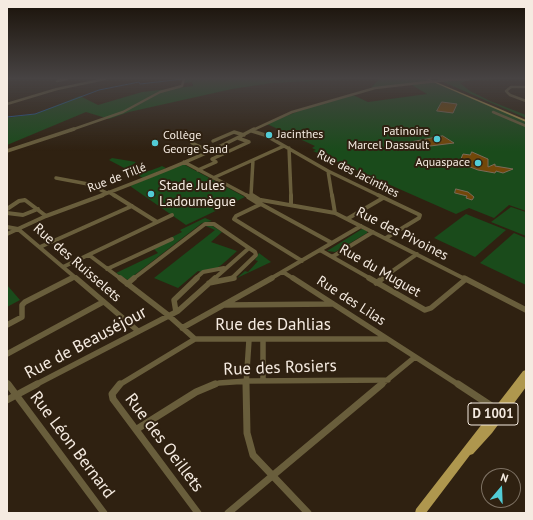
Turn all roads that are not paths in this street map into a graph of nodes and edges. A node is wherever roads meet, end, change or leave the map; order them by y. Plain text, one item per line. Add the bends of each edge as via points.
1 (138, 103) edge
2 (323, 103) edge
3 (485, 103) edge
4 (489, 103) edge
5 (492, 112) dead end
6 (526, 120) edge
7 (526, 126) edge
8 (252, 131) junction
9 (244, 135) junction
10 (238, 138) junction
11 (192, 143) dead end
12 (224, 145) junction
13 (284, 146) junction
14 (289, 148) junction
15 (209, 151) junction
16 (7, 152) edge
17 (220, 155) junction
18 (253, 160) junction
19 (184, 162) junction
20 (198, 170) junction
21 (328, 170) junction
22 (56, 178) dead end
23 (214, 178) junction
24 (108, 193) junction
25 (250, 196) junction
26 (382, 198) junction
27 (260, 202) junction
28 (291, 205) junction
29 (132, 206) junction
30 (7, 209) edge
31 (38, 209) junction
32 (7, 213) edge
33 (335, 213) junction
34 (172, 215) dead end
35 (46, 216) junction
36 (347, 219) junction
37 (157, 222) junction
38 (7, 226) edge
39 (361, 226) junction
40 (18, 229) junction
41 (373, 232) junction
42 (7, 234) edge
43 (386, 238) junction
44 (172, 239) dead end
45 (332, 243) junction
46 (40, 247) junction
47 (249, 248) junction
48 (320, 250) junction
49 (417, 254) junction
50 (89, 255) junction
51 (332, 257) junction
52 (302, 261) junction
53 (63, 267) junction
54 (226, 268) junction
55 (107, 269) junction
56 (283, 272) junction
57 (75, 277) junction
58 (466, 278) junction
59 (376, 282) junction
60 (209, 283) junction
61 (127, 284) junction
62 (103, 302) junction
63 (333, 304) junction
64 (224, 305) junction
65 (526, 310) edge
66 (176, 312) junction
67 (168, 316) junction
68 (7, 325) edge
69 (182, 328) junction
70 (138, 331) junction
71 (195, 339) junction
72 (387, 339) junction
73 (249, 340) junction
74 (263, 340) junction
75 (7, 354) edge
76 (416, 357) junction
77 (526, 373) edge
78 (247, 380) junction
79 (388, 380) junction
80 (263, 381) junction
81 (526, 381) edge
82 (7, 383) edge
83 (16, 395) junction
84 (7, 400) edge
85 (500, 411) junction
86 (137, 429) junction
87 (273, 476) junction
88 (104, 513) edge
89 (198, 513) edge
90 (228, 513) edge
91 (308, 513) edge
92 (420, 513) edge

1 - 16 street via 123,112
2 - 8 street, Rue de Tillé via 292,112
3 - 6 main road
4 - 6 main road
5 - 7 street
8 - 9 street, Rue de Tillé
8 - 13 street, Rue des Jacinthes
9 - 10 street, Rue de Tillé
9 - 12 street via 234,132 213,141
10 - 12 street, Rue de Tillé
10 - 17 street via 249,142
11 - 15 street
12 - 15 street, Rue de Tillé
13 - 14 street, Rue des Jacinthes
13 - 18 street
14 - 21 street, Rue des Jacinthes
14 - 28 street
15 - 17 street
15 - 19 street, Rue de Tillé
17 - 20 street via 212,159 216,162
18 - 23 street
18 - 25 street
19 - 20 street
19 - 24 street, Rue de Tillé
20 - 23 street
21 - 26 street, Rue des Jacinthes
21 - 33 street
22 - 24 street via 90,184
23 - 25 street
24 - 29 street
24 - 35 street, Rue de Tillé
25 - 27 street
26 - 36 street
26 - 43 street, Rue des Jacinthes via 420,216
27 - 28 street, Rue des Pivoines
27 - 45 street
27 - 52 street via 234,219
28 - 33 street, Rue des Pivoines
29 - 37 street
29 - 46 street
30 - 31 street via 25,200
31 - 32 street via 21,216
31 - 35 street
33 - 36 street, Rue des Pivoines
34 - 37 street
35 - 40 street, Rue de Tillé
36 - 39 street, Rue des Pivoines
37 - 50 street
38 - 40 street
39 - 41 street, Rue des Pivoines
39 - 45 street
40 - 42 street, Rue de Tillé
40 - 46 street, Rue des Ruisselets
41 - 43 street, Rue des Pivoines
41 - 51 street
43 - 49 street, Rue des Pivoines
44 - 55 street
45 - 48 street
46 - 53 street, Rue des Ruisselets
47 - 54 street, Rue de Beauséjour
47 - 60 street via 256,255 236,276 226,281
47 - 61 street via 214,224 204,224
48 - 51 street, Rue du Muguet
48 - 52 street
49 - 58 street, Rue des Pivoines
49 - 59 street
50 - 53 street
50 - 55 street, Rue des Dahlias
51 - 59 street, Rue du Muguet
52 - 56 street
53 - 57 street, Rue des Ruisselets
54 - 60 street, Rue de Beauséjour
54 - 66 street via 204,272 197,277 174,298
55 - 61 street, Rue des Dahlias
56 - 63 street, Rue des Lilas
56 - 64 street
57 - 62 street, Rue des Ruisselets
57 - 68 street via 25,302 22,305 22,317
58 - 59 street, Rue du Muguet via 427,310
58 - 65 street, Rue des Pivoines
60 - 66 street, Rue de Beauséjour
61 - 67 street, Rue des Dahlias
62 - 70 street, Rue des Ruisselets
62 - 75 street
63 - 64 street
63 - 72 street, Rue des Lilas
64 - 69 street
66 - 67 street, Rue de Beauséjour
67 - 69 street, Rue des Dahlias
67 - 70 street, Rue de Beauséjour
69 - 71 street, Rue des Dahlias
70 - 83 street, Rue de Beauséjour
71 - 73 street, Rue des Dahlias
71 - 86 street, Rue des Oeillets via 114,388 113,398
72 - 74 street, Rue des Dahlias
72 - 76 street, Rue des Lilas
73 - 74 street, Rue des Dahlias
73 - 78 street
74 - 80 street
76 - 79 street
76 - 85 street, Rue des Lilas
77 - 85 main road, D 1001
78 - 80 street, Rue des Rosiers
78 - 86 street, Rue des Rosiers via 219,383 201,390
78 - 87 street via 247,442 251,452
79 - 80 street, Rue des Rosiers
79 - 87 street
81 - 85 main road, D 1001
82 - 83 street, Rue Léon Bernard
83 - 84 street, Rue de Beauséjour
83 - 88 street, Rue Léon Bernard
85 - 92 main road, D 1001 via 486,434 463,457
86 - 89 street, Rue des Oeillets
87 - 90 street
87 - 91 street

